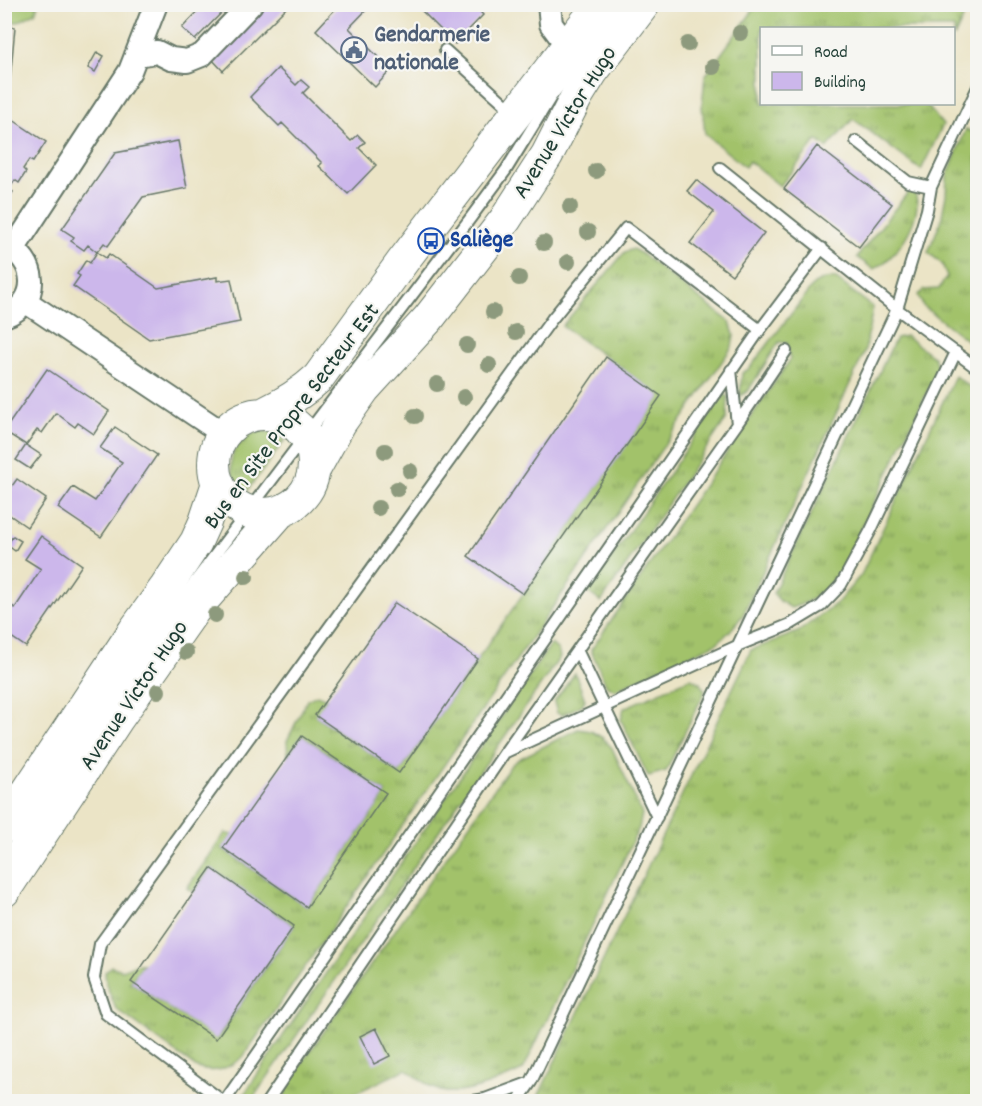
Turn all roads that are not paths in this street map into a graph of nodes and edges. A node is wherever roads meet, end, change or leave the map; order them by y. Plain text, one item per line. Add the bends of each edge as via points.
1 (156, 4) edge
2 (251, 4) edge
3 (549, 4) edge
4 (600, 4) edge
5 (622, 4) edge
6 (644, 4) edge
7 (568, 47) junction
8 (445, 50) dead end
9 (136, 55) junction
10 (978, 87) edge
11 (518, 111) junction
12 (856, 141) dead end
13 (720, 168) dead end
14 (931, 187) junction
15 (9, 246) edge
16 (822, 248) junction
17 (25, 301) junction
18 (897, 309) junction
19 (4, 316) edge
20 (760, 330) junction
21 (786, 351) dead end
22 (956, 352) junction
23 (978, 369) edge
24 (731, 370) junction
25 (263, 414) junction
26 (737, 424) junction
27 (224, 434) junction
28 (305, 435) junction
29 (314, 470) junction
30 (218, 483) junction
31 (247, 511) junction
32 (280, 512) junction
33 (738, 645) junction
34 (578, 652) junction
35 (605, 707) junction
36 (505, 752) junction
37 (657, 817) junction
38 (4, 827) edge
39 (4, 860) edge
40 (4, 891) edge
41 (531, 1082) junction
42 (224, 1101) edge
43 (267, 1101) edge
44 (468, 1101) edge
45 (517, 1101) edge

1 - 9 street
2 - 9 street via 194,59 171,59 157,52
3 - 7 street via 551,24
4 - 7 street, Avenue Victor Hugo
5 - 28 lane, Bus en Site Propre Secteur Est via 551,97 506,170
6 - 29 street, Avenue Victor Hugo via 592,72 547,155 505,220 428,319 364,389
7 - 11 street, Avenue Victor Hugo
8 - 11 lane
9 - 15 street via 119,89
10 - 14 lane
11 - 25 street, Avenue Victor Hugo via 318,378 284,405
12 - 14 lane via 908,182
13 - 16 lane
14 - 18 lane
15 - 17 street via 21,254 31,272 30,292
16 - 18 lane
16 - 20 lane
17 - 19 street
17 - 27 street
18 - 22 lane
18 - 33 lane
20 - 24 lane
20 - 42 lane via 626,228 552,319 100,944 94,978 106,1014
21 - 26 lane
22 - 23 lane
22 - 33 lane via 841,585 821,606 791,624
24 - 26 lane
24 - 42 lane
25 - 27 street, Avenue Victor Hugo via 245,418
25 - 28 street via 286,420
26 - 34 lane
27 - 30 street via 215,458
28 - 29 street
28 - 31 lane, Bus en Site Propre Secteur Est
29 - 32 street, Avenue Victor Hugo via 300,499
30 - 31 street via 229,500
30 - 38 street, Avenue Victor Hugo via 196,542
31 - 32 street
31 - 39 lane, Bus en Site Propre Secteur Est via 125,677
32 - 40 street, Avenue Victor Hugo via 194,610
33 - 35 lane
33 - 37 lane
34 - 35 lane
34 - 36 lane
35 - 36 lane
35 - 37 lane
36 - 43 lane
37 - 41 lane
41 - 44 lane
41 - 45 lane

